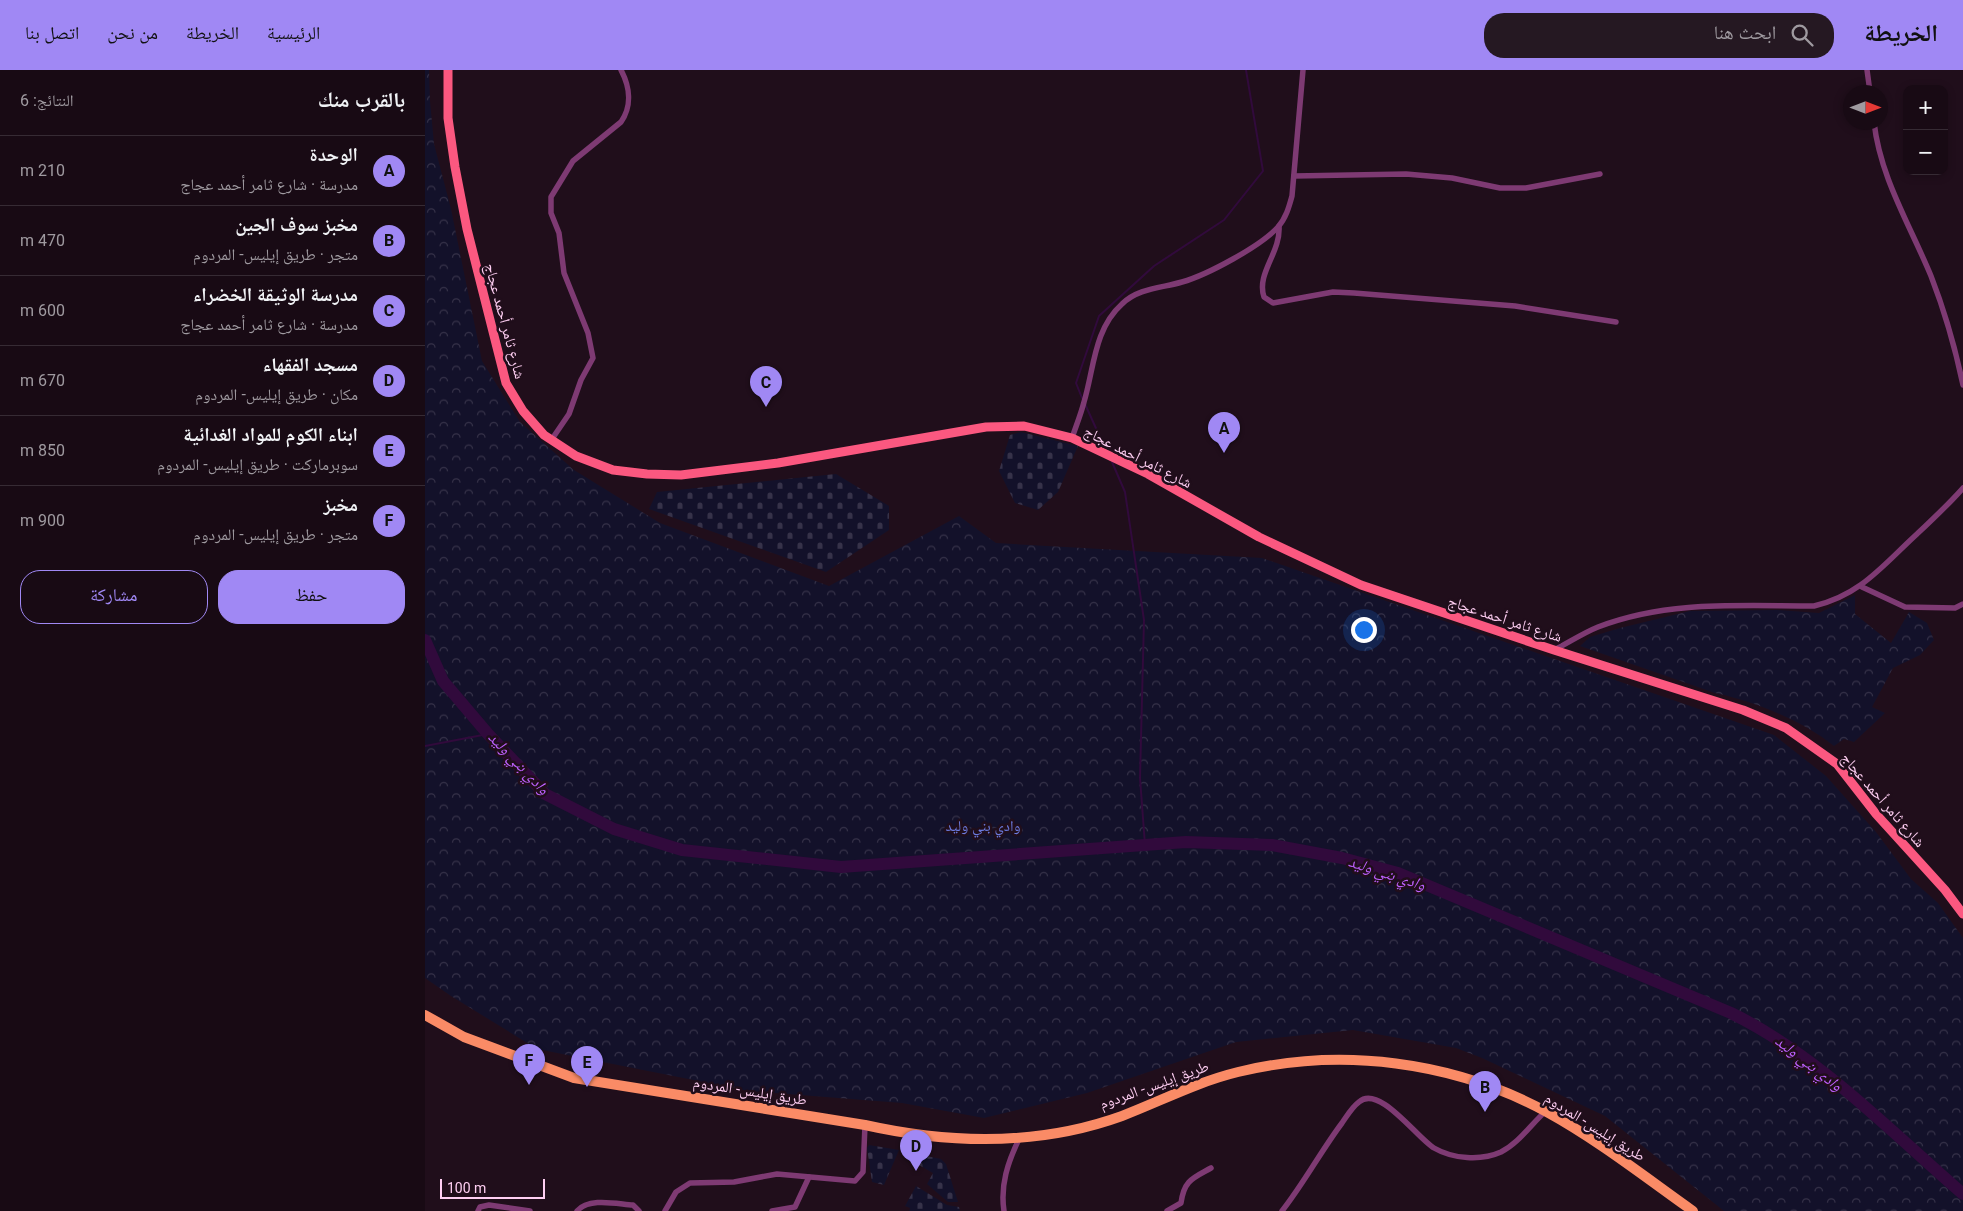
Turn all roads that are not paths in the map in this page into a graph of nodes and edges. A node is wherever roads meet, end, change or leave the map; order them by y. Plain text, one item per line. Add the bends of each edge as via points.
1 (448, 70) edge
2 (621, 70) edge
3 (1303, 70) edge
4 (1867, 70) edge
5 (1869, 85) edge
6 (1876, 130) edge
7 (1600, 174) dead end
8 (1294, 176) junction
9 (1279, 226) junction
10 (1616, 322) dead end
11 (1963, 385) edge
12 (1072, 438) junction
13 (551, 440) junction
14 (1963, 488) edge
15 (1861, 587) junction
16 (1963, 604) edge
17 (1554, 650) junction
18 (1963, 914) edge
19 (425, 1015) edge
20 (1546, 1111) junction
21 (865, 1125) junction
22 (1019, 1139) junction
23 (1211, 1168) dead end
24 (809, 1177) junction
25 (478, 1211) edge
26 (530, 1211) edge
27 (577, 1211) edge
28 (639, 1211) edge
29 (665, 1211) edge
30 (772, 1211) edge
31 (1004, 1211) edge
32 (1167, 1211) edge
33 (1282, 1211) edge
34 (1693, 1211) edge

1 - 13 main road, شارع ثامر أحمد عجاج via 448,118 455,168 498,360 505,383 523,411
2 - 13 street via 628,89 626,114 621,122 568,166 551,196 551,213 559,233 564,273 588,334 593,358 569,414
3 - 8 street
4 - 5 street
6 - 11 street via 1884,169 1931,275 1949,326
7 - 8 street via 1526,188 1500,188 1453,178 1406,174
8 - 9 street via 1287,213
9 - 10 street via 1279,245 1262,284 1264,297 1273,304 1333,292 1354,293 1515,306
9 - 12 street via 1257,244 1196,278 1140,293 1121,304 1095,347 1084,402
12 - 13 main road, شارع ثامر أحمد عجاج via 1024,426 986,427 778,463 681,475 613,470 576,456
12 - 17 main road, شارع ثامر أحمد عجاج via 1148,474 1313,564 1369,588
14 - 15 street via 1944,510
15 - 16 street via 1905,607 1955,608
15 - 17 street via 1815,606 1700,605 1673,610 1600,626
17 - 18 main road, شارع ثامر أحمد عجاج via 1743,710 1786,728 1837,764
19 - 21 highway, طريق إيليس- المردوم via 464,1037 574,1078
20 - 22 highway, طريق إيليس- المردوم via 1494,1088 1402,1063 1334,1061 1238,1072 1176,1092 1121,1116
20 - 33 street via 1502,1151 1464,1157 1433,1147 1379,1099 1365,1098 1358,1102 1331,1138
20 - 34 highway, طريق إيليس- المردوم
21 - 22 highway, طريق إيليس- المردوم via 905,1134 976,1140
21 - 24 street via 863,1172 859,1179 851,1182
22 - 31 street via 1007,1165
23 - 32 street via 1189,1181 1181,1203
24 - 29 street via 777,1174 733,1182 690,1184 676,1192
24 - 30 street via 795,1207
25 - 26 street via 480,1207 489,1205
27 - 28 street via 595,1203 633,1206

